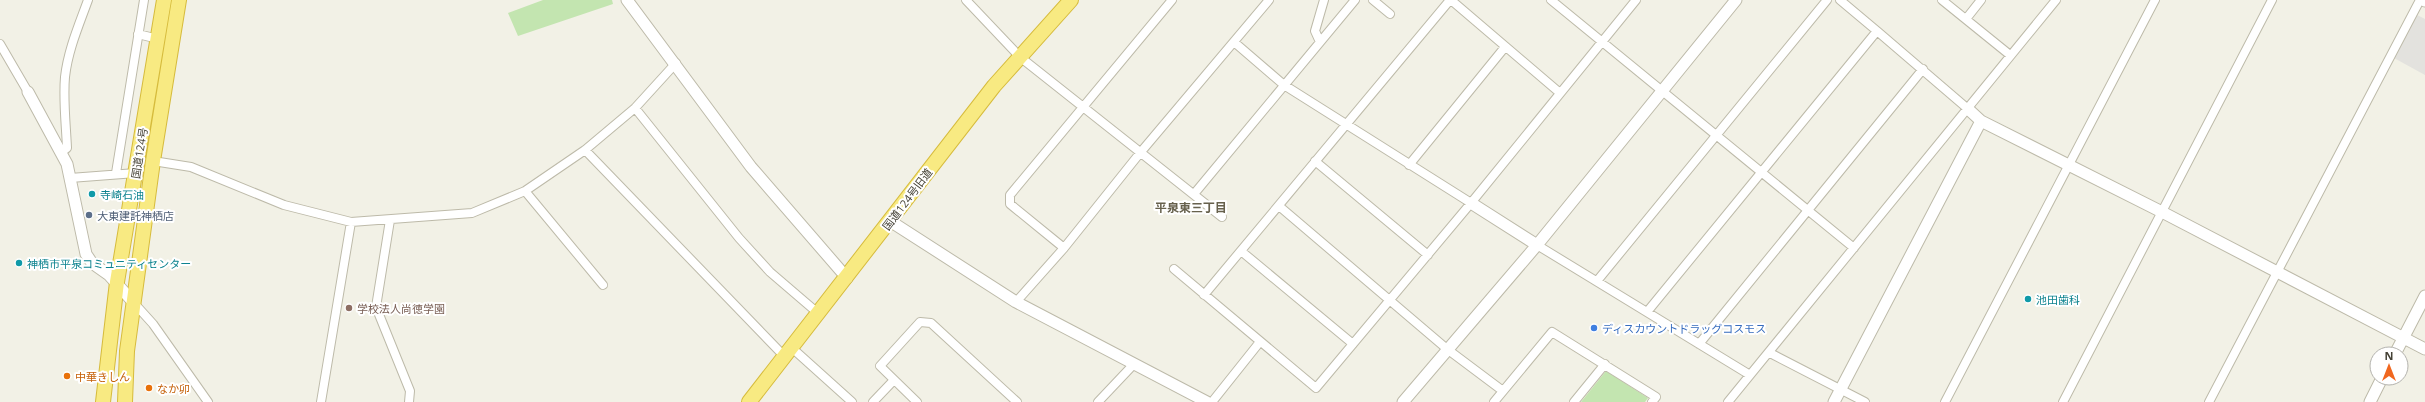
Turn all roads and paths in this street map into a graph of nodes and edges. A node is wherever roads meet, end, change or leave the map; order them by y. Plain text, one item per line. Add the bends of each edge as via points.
1 (88, 0) edge
2 (144, 0) edge
3 (164, 0) edge
4 (179, 0) edge
5 (627, 0) edge
6 (966, 0) edge
7 (1071, 0) edge
8 (1172, 0) edge
9 (1269, 0) edge
10 (1324, 0) edge
11 (1355, 0) edge
12 (1373, 0) edge
13 (1450, 0) edge
14 (1551, 0) edge
15 (1636, 0) edge
16 (1736, 0) edge
17 (1827, 0) edge
18 (1840, 0) edge
19 (1942, 0) edge
20 (1981, 0) edge
21 (2056, 0) edge
22 (2155, 0) edge
23 (2272, 0) edge
24 (2423, 0) edge
25 (1390, 14) dead end
26 (1966, 19) junction
27 (1877, 31) junction
28 (138, 34) junction
29 (158, 39) junction
30 (1234, 42) junction
31 (1320, 42) junction
32 (1603, 42) junction
33 (0, 44) edge
34 (1504, 47) junction
35 (2010, 55) junction
36 (1020, 57) junction
37 (676, 63) junction
38 (1923, 70) junction
39 (1284, 85) junction
40 (1661, 90) junction
41 (28, 92) joint
42 (1560, 94) junction
43 (1083, 107) junction
44 (635, 108) junction
45 (1968, 109) junction
46 (1981, 121) junction
47 (1347, 125) junction
48 (1715, 136) junction
49 (585, 150) junction
50 (62, 152) junction
51 (1140, 153) junction
52 (153, 161) junction
53 (1315, 161) junction
54 (2069, 164) junction
55 (1409, 165) junction
56 (136, 172) junction
57 (116, 173) junction
58 (1762, 173) junction
59 (70, 178) junction
60 (526, 191) junction
61 (1194, 194) junction
62 (1471, 203) junction
63 (1279, 206) junction
64 (1809, 211) junction
65 (2162, 212) junction
66 (1222, 217) dead end
67 (390, 220) junction
68 (890, 221) junction
69 (351, 222) junction
70 (1537, 245) junction
71 (1064, 248) junction
72 (1854, 248) junction
73 (1242, 251) junction
74 (1428, 255) junction
75 (1174, 268) dead end
76 (2276, 273) junction
77 (847, 278) junction
78 (1597, 281) junction
79 (117, 282) junction
80 (603, 285) dead end
81 (1204, 296) junction
82 (2425, 296) edge
83 (1389, 300) junction
84 (1016, 302) junction
85 (134, 303) junction
86 (1647, 312) junction
87 (819, 314) junction
88 (2403, 338) junction
89 (1260, 343) junction
90 (1353, 344) junction
91 (1699, 344) junction
92 (2399, 346) edge
93 (1447, 349) junction
94 (2425, 349) edge
95 (789, 352) junction
96 (1770, 353) junction
97 (1133, 364) junction
98 (1605, 364) junction
99 (1750, 375) junction
100 (894, 380) junction
101 (2378, 386) edge
102 (1841, 389) junction
103 (1502, 391) junction
104 (103, 402) edge
105 (125, 402) edge
106 (208, 402) edge
107 (321, 402) edge
108 (409, 402) edge
109 (749, 402) edge
110 (852, 402) edge
111 (873, 402) edge
112 (917, 402) edge
113 (1017, 402) edge
114 (1098, 402) edge
115 (1207, 402) edge
116 (1212, 402) edge
117 (1403, 402) edge
118 (1494, 402) edge
119 (1574, 402) edge
120 (1652, 402) edge
121 (1728, 402) edge
122 (1834, 402) edge
123 (1865, 402) edge
124 (1945, 402) edge
125 (2063, 402) edge
126 (2209, 402) edge
127 (2370, 402) edge

1 - 50 street via 67,63 67,148
2 - 28 street
3 - 29 highway, 国道124号
4 - 52 highway, 国道124号
5 - 37 street
6 - 36 street
7 - 36 highway, 国道124号旧道
8 - 43 street
9 - 30 street
10 - 31 street via 1315,31
11 - 31 street
12 - 25 street
13 - 34 street
13 - 47 street
14 - 32 street
15 - 32 street
16 - 40 street
17 - 48 street
18 - 27 street
19 - 26 street
20 - 26 street
21 - 35 street
22 - 54 street
23 - 65 street
24 - 76 street
26 - 35 street
27 - 38 street
27 - 58 street
28 - 29 street
28 - 57 street
29 - 56 highway, 国道124号
30 - 39 street
30 - 51 street
31 - 39 street
32 - 40 street
32 - 42 street
33 - 41 street
34 - 42 street
34 - 55 street
35 - 45 street
36 - 43 street
36 - 68 highway, 国道124号旧道 via 994,86
37 - 44 street
37 - 77 street via 752,167
38 - 45 street
38 - 64 street
39 - 47 street
39 - 61 street
40 - 48 street
40 - 70 street
41 - 50 street
42 - 62 street
43 - 51 street
43 - 71 street via 1010,195 1010,204
44 - 49 street
44 - 87 street via 739,238 770,272
45 - 46 street
45 - 72 street
46 - 54 street
46 - 102 street
47 - 53 street
47 - 55 street
48 - 58 street
48 - 78 street
49 - 60 street
49 - 95 street
50 - 59 street
51 - 61 street
51 - 71 street
52 - 69 street via 191,167 284,205
52 - 85 highway, 国道124号
53 - 63 street
53 - 74 street
54 - 65 street
54 - 124 street
55 - 62 street
56 - 57 street
56 - 79 highway, 国道124号
57 - 59 street
58 - 64 street
58 - 86 street
59 - 79 street via 86,254 92,263
60 - 67 street via 472,213
60 - 80 street
61 - 66 street
62 - 70 street
62 - 74 street
63 - 73 street
63 - 83 street
64 - 72 street
64 - 91 street
65 - 76 street
65 - 125 street
67 - 69 street
67 - 108 street via 376,307 410,391
68 - 77 highway, 国道124号旧道
68 - 84 street
69 - 107 street
70 - 78 street
70 - 93 street
71 - 84 street
72 - 96 street
73 - 81 street
73 - 90 street
74 - 83 street
75 - 81 street
76 - 88 street
76 - 126 street
77 - 87 highway, 国道124号旧道
78 - 86 street
79 - 85 street
79 - 104 highway, 国道124号
81 - 89 street
82 - 88 street
83 - 90 street
83 - 93 street
84 - 97 street
85 - 105 highway, 国道124号 via 127,351
85 - 106 street via 153,324
86 - 91 street
87 - 95 highway, 国道124号旧道
88 - 92 street
88 - 94 street
89 - 90 street via 1316,388
89 - 116 street
91 - 99 street
93 - 103 street
93 - 117 street
95 - 109 highway, 国道124号旧道
95 - 110 street
96 - 99 street
96 - 102 street
97 - 114 street
97 - 115 street
98 - 103 street via 1552,332
98 - 119 street
98 - 120 street via 1656,397
99 - 121 street
100 - 111 street
100 - 112 street
100 - 113 street via 880,366 920,322 931,323
101 - 127 street
102 - 122 street
102 - 123 street
103 - 118 street

